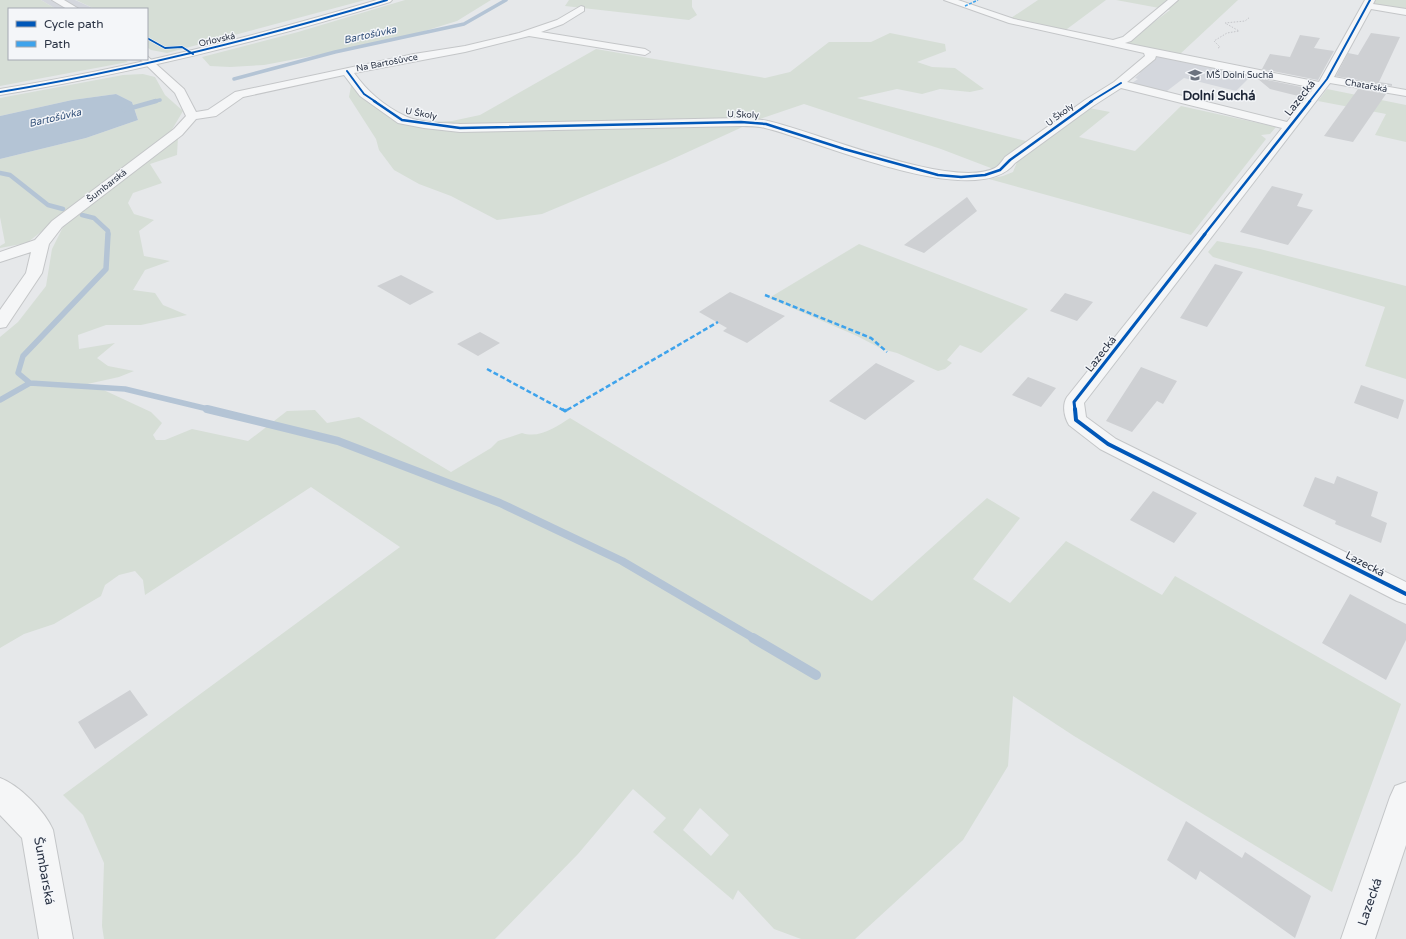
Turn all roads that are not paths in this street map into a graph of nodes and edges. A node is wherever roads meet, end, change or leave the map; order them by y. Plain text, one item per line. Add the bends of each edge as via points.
1 (57, 0) edge
2 (387, 0) edge
3 (949, 0) edge
4 (1172, 0) edge
5 (1369, 3) edge
6 (72, 8) edge
7 (581, 9) dead end
8 (1406, 12) edge
9 (529, 33) junction
10 (1114, 43) junction
11 (1149, 51) junction
12 (645, 52) dead end
13 (147, 61) edge
14 (347, 71) junction
15 (1121, 83) junction
16 (1324, 83) junction
17 (0, 92) edge
18 (1406, 93) edge
19 (192, 116) junction
20 (1290, 126) junction
21 (41, 243) junction
22 (0, 257) edge
23 (0, 324) edge
24 (1406, 594) edge
25 (0, 793) edge
26 (1406, 797) edge
27 (56, 939) edge
28 (1358, 939) edge

1 - 6 street
2 - 13 street, Orlovská via 240,43
3 - 10 street via 1012,21
4 - 10 street via 1128,39
5 - 8 street
5 - 16 street, Lazecká
7 - 9 street, Na Bartošůvce via 560,22
9 - 12 street
9 - 14 street, Na Bartošůvce via 466,49
10 - 11 street
11 - 15 street, U Školy via 1151,57
11 - 16 street, Chatařská
13 - 17 street, Orlovská
13 - 19 street via 180,91
14 - 15 street, U Školy via 364,94 402,120 424,124 460,128 741,122 766,124 938,175 955,176 977,176 999,171 1010,160 1089,103
14 - 19 street, Na Bartošůvce via 239,94 212,113
15 - 20 street via 1133,89
16 - 18 street, Chatařská
16 - 20 street, Lazecká
19 - 21 street, Šumbarská via 178,132 57,224
20 - 24 street, Lazecká via 1074,402 1076,420 1108,444
21 - 22 street
21 - 23 street, Šumbarská via 34,273
25 - 27 street, Šumbarská via 37,830
26 - 28 street, Lazecká

